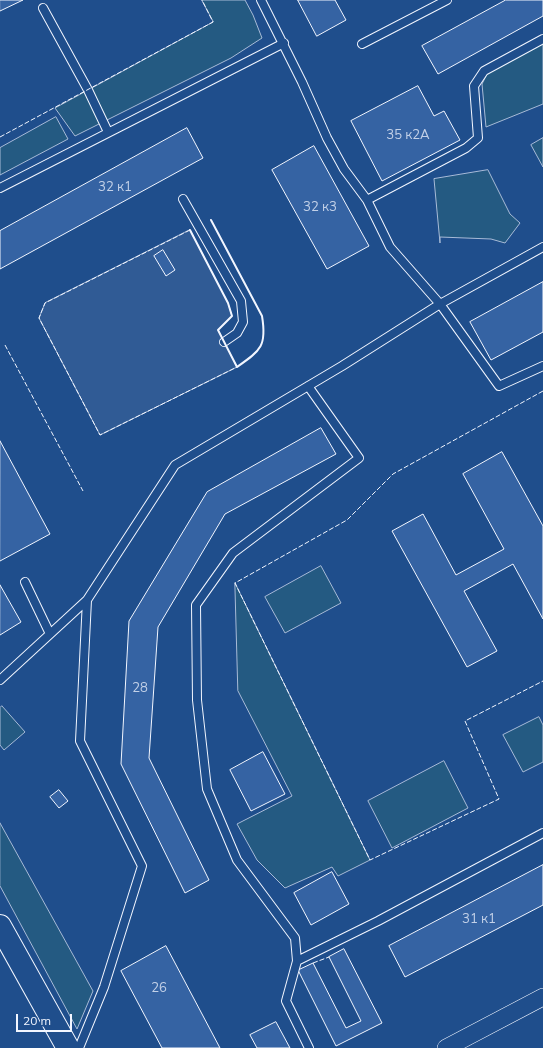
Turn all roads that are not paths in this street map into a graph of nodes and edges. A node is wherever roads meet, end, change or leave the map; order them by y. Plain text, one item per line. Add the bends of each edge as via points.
1 (261, 0) edge
2 (447, 0) edge
3 (43, 8) dead end
4 (543, 39) edge
5 (284, 43) junction
6 (362, 44) dead end
7 (108, 132) junction
8 (0, 188) edge
9 (183, 199) dead end
10 (367, 200) junction
11 (543, 247) edge
12 (440, 304) junction
13 (224, 342) dead end
14 (543, 366) edge
15 (308, 386) junction
16 (24, 582) dead end
17 (87, 600) junction
18 (50, 634) junction
19 (0, 680) edge
20 (543, 833) edge
21 (0, 926) edge
22 (297, 961) junction
23 (543, 997) edge
24 (68, 1048) edge
25 (79, 1048) edge
26 (309, 1048) edge
27 (446, 1048) edge

1 - 5 lane
2 - 6 lane
3 - 7 lane
4 - 10 lane via 484,71 474,86 478,138 466,148
5 - 7 lane
5 - 10 lane via 327,138 344,169
7 - 8 lane
9 - 13 lane via 241,301 243,322 237,332
10 - 12 lane via 390,247
11 - 12 lane
12 - 14 lane via 499,386
12 - 15 lane
15 - 17 lane via 175,466
15 - 22 lane via 359,458 232,553 196,605 197,700 207,789 237,860 295,938
16 - 18 lane
17 - 18 lane
17 - 25 lane via 80,741 142,866 104,987
18 - 19 lane
20 - 22 lane
21 - 24 main road
22 - 26 lane via 286,1001
23 - 27 street

